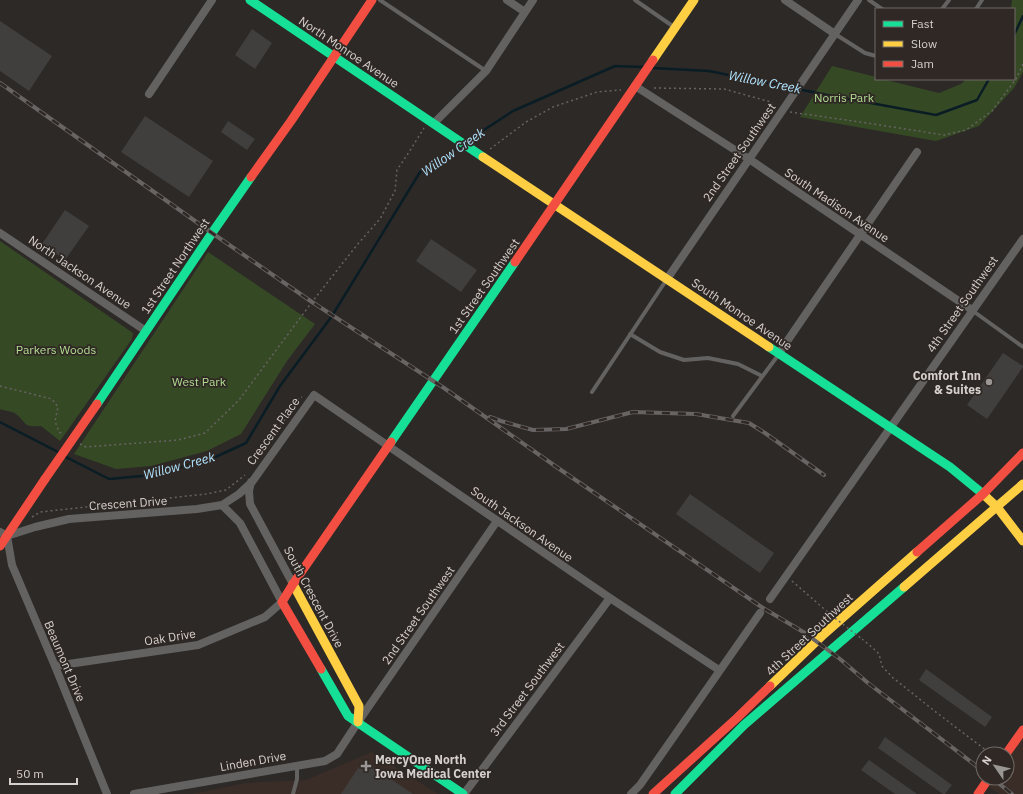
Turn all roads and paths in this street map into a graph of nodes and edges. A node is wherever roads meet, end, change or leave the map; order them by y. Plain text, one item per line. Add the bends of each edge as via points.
1 (212, 0) edge
2 (250, 0) edge
3 (372, 0) edge
4 (380, 0) edge
5 (507, 0) edge
6 (533, 0) edge
7 (635, 0) edge
8 (694, 0) edge
9 (785, 0) edge
10 (858, 0) edge
11 (869, 0) edge
12 (949, 0) edge
13 (881, 8) edge
14 (943, 8) edge
15 (525, 12) junction
16 (675, 28) junction
17 (835, 34) junction
18 (875, 56) edge
19 (334, 57) junction
20 (1023, 64) edge
21 (486, 71) junction
22 (636, 85) junction
23 (651, 88) dead end
24 (149, 94) dead end
25 (785, 107) junction
26 (435, 127) junction
27 (917, 152) dead end
28 (480, 154) junction
29 (749, 159) junction
30 (555, 204) junction
31 (0, 233) edge
32 (861, 235) junction
33 (1023, 239) edge
34 (667, 279) junction
35 (972, 310) junction
36 (146, 331) junction
37 (630, 334) junction
38 (1023, 347) edge
39 (779, 353) junction
40 (762, 376) junction
41 (0, 386) edge
42 (592, 392) dead end
43 (314, 395) junction
44 (733, 416) dead end
45 (890, 427) junction
46 (278, 429) dead end
47 (66, 436) dead end
48 (79, 443) dead end
49 (388, 446) junction
50 (1023, 453) edge
51 (248, 473) dead end
52 (252, 482) junction
53 (1023, 484) edge
54 (983, 494) junction
55 (222, 505) junction
56 (997, 507) junction
57 (28, 519) dead end
58 (498, 521) junction
59 (4, 534) edge
60 (1023, 541) edge
61 (0, 546) edge
62 (786, 576) junction
63 (293, 584) junction
64 (610, 598) junction
65 (770, 599) dead end
66 (282, 602) junction
67 (760, 613) dead end
68 (55, 666) junction
69 (719, 670) junction
70 (358, 722) junction
71 (1023, 730) edge
72 (980, 746) edge
73 (1012, 746) edge
74 (297, 765) junction
75 (156, 792) edge
76 (107, 794) edge
77 (134, 794) edge
78 (292, 794) edge
79 (464, 794) edge
80 (631, 794) edge
81 (653, 794) edge
82 (675, 794) edge

1 - 24 street
2 - 19 main road, North Monroe Avenue
3 - 19 main road, 1st Street Northwest
4 - 21 lane
5 - 15 street
6 - 15 street
7 - 16 lane
8 - 16 main road, 1st Street Southwest
9 - 17 street
10 - 17 street, 2nd Street Southwest
11 - 13 lane
12 - 14 lane
15 - 21 street
16 - 22 main road, 1st Street Southwest
17 - 18 lane via 865,53
17 - 25 street, 2nd Street Southwest
19 - 26 main road, North Monroe Avenue
19 - 36 main road, 1st Street Northwest
20 - 25 path via 1016,79 992,111 966,130 944,136 790,112
21 - 26 street
22 - 28 path via 597,92 553,107 526,122
22 - 29 street, South Madison Avenue
22 - 30 main road, 1st Street Southwest
23 - 25 path via 724,89 771,102 775,108
25 - 29 street, 2nd Street Southwest
26 - 28 main road, South Monroe Avenue
26 - 48 path via 424,128 397,170 395,191 380,219 312,302 239,400 205,432 178,440 86,447
27 - 32 street
28 - 30 main road, South Monroe Avenue
29 - 32 street, South Madison Avenue
29 - 34 street, 2nd Street Southwest
30 - 34 main road, South Monroe Avenue
30 - 49 main road, 1st Street Southwest
31 - 36 street, North Jackson Avenue
32 - 35 street, South Madison Avenue
32 - 39 street
33 - 35 street, 4th Street Southwest
34 - 37 lane
34 - 39 main road, South Monroe Avenue
35 - 38 lane, South Madison Avenue
35 - 45 street, 4th Street Southwest
36 - 59 main road, 1st Street Northwest, bridge via 45,479
37 - 40 lane via 660,352 684,360 708,358 738,364
37 - 42 lane
39 - 40 lane
39 - 45 main road, South Monroe Avenue
40 - 44 lane
41 - 47 path via 52,399 58,407 55,420 59,432
43 - 46 path via 300,397
43 - 49 street, South Jackson Avenue
43 - 52 street, Crescent Place
45 - 54 main road, South Monroe Avenue via 950,467
45 - 62 street, 4th Street Southwest
49 - 58 street, South Jackson Avenue
49 - 63 main road, 1st Street Southwest
50 - 54 main road, 4th Street Southwest
51 - 57 path via 226,490 40,512
52 - 55 street, Crescent Drive
52 - 63 street, South Crescent Drive via 249,491 250,504
53 - 56 main road, 4th Street Southwest
54 - 56 main road, South Monroe Avenue
54 - 81 main road, 4th Street Southwest via 824,634
55 - 59 street, Crescent Drive via 69,519
55 - 66 street via 240,523
56 - 60 main road, South Monroe Avenue
56 - 82 main road, 4th Street Southwest via 744,725
58 - 64 street, South Jackson Avenue
58 - 70 street, 2nd Street Southwest
59 - 61 main road, 1st Street Northwest
59 - 68 street, Beaumont Drive via 12,565
62 - 65 street, 4th Street Southwest
62 - 72 path, bridge via 874,649 879,654 882,666 892,677
63 - 66 main road, Oak Drive
63 - 70 main road, South Crescent Drive via 359,706
64 - 69 street, South Jackson Avenue
64 - 79 street, 3rd Street Southwest
66 - 68 street, Oak Drive via 265,617 198,646
66 - 70 main road via 348,716
67 - 69 street
68 - 76 street, Beaumont Drive
69 - 80 street via 640,785
70 - 74 street, Linden Drive via 337,754 325,761
70 - 79 main road
71 - 73 main road
74 - 75 street, Linden Drive
74 - 78 lane via 297,779
75 - 77 street, Linden Drive

